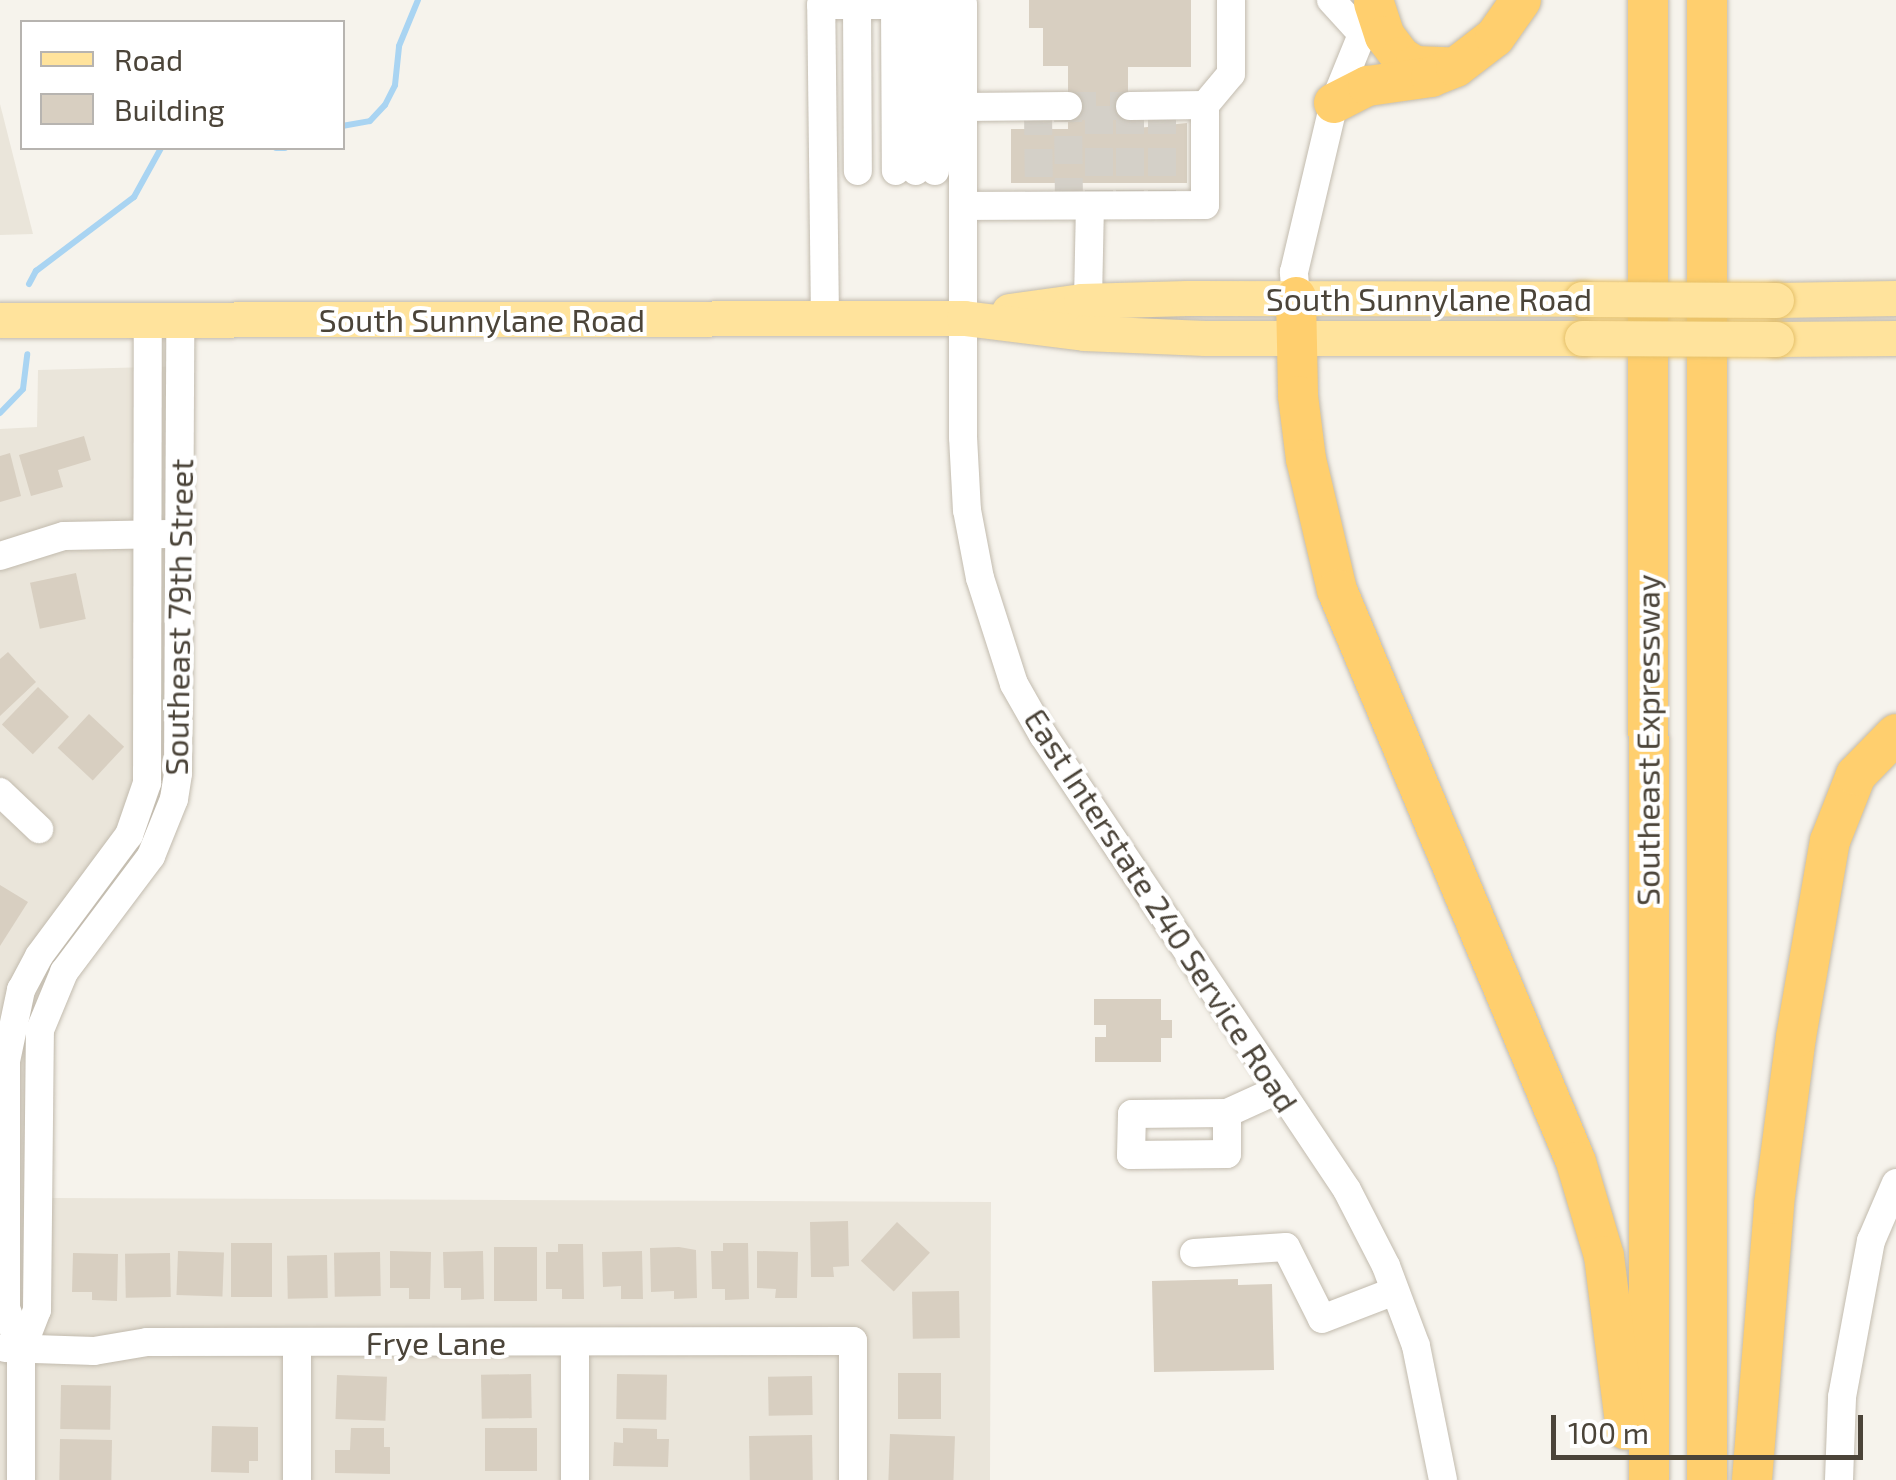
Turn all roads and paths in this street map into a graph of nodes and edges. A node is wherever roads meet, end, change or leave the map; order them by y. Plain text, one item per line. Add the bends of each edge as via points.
1 (1232, 0) edge
2 (1331, 0) edge
3 (1520, 0) edge
4 (1648, 0) edge
5 (1707, 0) edge
6 (916, 4) edge
7 (1371, 12) edge
8 (1456, 67) junction
9 (1334, 102) junction
10 (1068, 106) tunnel mouth
11 (1130, 106) tunnel mouth
12 (1205, 106) junction
13 (963, 107) junction
14 (821, 171) junction
15 (896, 171) junction
16 (964, 171) junction
17 (964, 206) junction
18 (1090, 206) junction
19 (1296, 298) junction
20 (1896, 298) edge
21 (1088, 300) junction
22 (825, 318) junction
23 (964, 318) junction
24 (0, 320) edge
25 (164, 320) junction
26 (1296, 338) junction
27 (1896, 338) edge
28 (150, 534) junction
29 (180, 534) junction
30 (0, 556) edge
31 (149, 727) junction
32 (179, 727) junction
33 (1896, 734) edge
34 (0, 792) edge
35 (39, 830) dead end
36 (82, 900) junction
37 (104, 919) junction
38 (4, 1088) edge
39 (38, 1088) junction
40 (1280, 1089) junction
41 (1226, 1113) dead end
42 (1896, 1183) edge
43 (1194, 1252) dead end
44 (1396, 1291) junction
45 (297, 1342) junction
46 (575, 1342) junction
47 (7, 1351) edge
48 (21, 1480) edge
49 (297, 1480) edge
50 (575, 1480) edge
51 (852, 1480) edge
52 (1443, 1480) edge
53 (1632, 1480) edge
54 (1650, 1480) edge
55 (1707, 1480) edge
56 (1752, 1480) edge
57 (1839, 1480) edge

1 - 12 street via 1232,74
2 - 7 street
3 - 8 highway via 1495,37
4 - 54 highway, Southeast Expressway
5 - 55 highway, Southeast Expressway
6 - 13 street, East Interstate 240 Service Road
6 - 14 street via 821,6
6 - 15 street
6 - 15 street
7 - 8 highway via 1407,62
7 - 9 street
8 - 9 highway via 1368,86
9 - 19 street via 1294,272
10 - 13 street
11 - 12 street
12 - 18 street via 1205,205
13 - 16 street, East Interstate 240 Service Road
14 - 15 street
14 - 22 street
15 - 16 street
16 - 17 street, East Interstate 240 Service Road
17 - 18 street
17 - 23 street, East Interstate 240 Service Road
18 - 21 street
19 - 20 main road, South Sunnylane Road, bridge
19 - 21 main road, South Sunnylane Road
19 - 26 highway
21 - 23 main road, South Sunnylane Road
22 - 23 main road, South Sunnylane Road
22 - 25 main road, South Sunnylane Road
23 - 26 main road, South Sunnylane Road via 1084,333
23 - 40 street, East Interstate 240 Service Road via 968,510 980,578 1014,684
24 - 25 main road, South Sunnylane Road
25 - 28 street, Southeast 79th Street
25 - 29 street, Southeast 79th Street
26 - 27 main road, South Sunnylane Road, bridge
26 - 53 highway via 1306,459 1337,590 1593,1212 1611,1296
28 - 29 street
28 - 30 street via 64,536
28 - 31 street, Southeast 79th Street
29 - 32 street, Southeast 79th Street
31 - 32 street
31 - 36 street, Southeast 79th Street via 140,810
32 - 37 street, Southeast 79th Street via 178,773 165,826
33 - 56 highway via 1856,775 1830,842 1776,1186
34 - 35 street
36 - 37 street
36 - 38 street, Southeast 79th Street via 20,990
37 - 39 street, Southeast 79th Street via 49,1002 40,1030
38 - 39 street
38 - 47 street, Southeast 79th Street
39 - 47 street, Southeast 79th Street via 37,1310
40 - 41 street
40 - 44 street, East Interstate 240 Service Road via 1347,1190
42 - 57 street via 1864,1280 1842,1397
43 - 44 street via 1286,1247 1322,1319
44 - 52 street, East Interstate 240 Service Road via 1420,1362
45 - 46 street, Frye Lane
45 - 47 street, Frye Lane
45 - 49 street
46 - 50 street
46 - 51 street, Frye Lane via 853,1341
47 - 48 street, Southeast 79th Street

